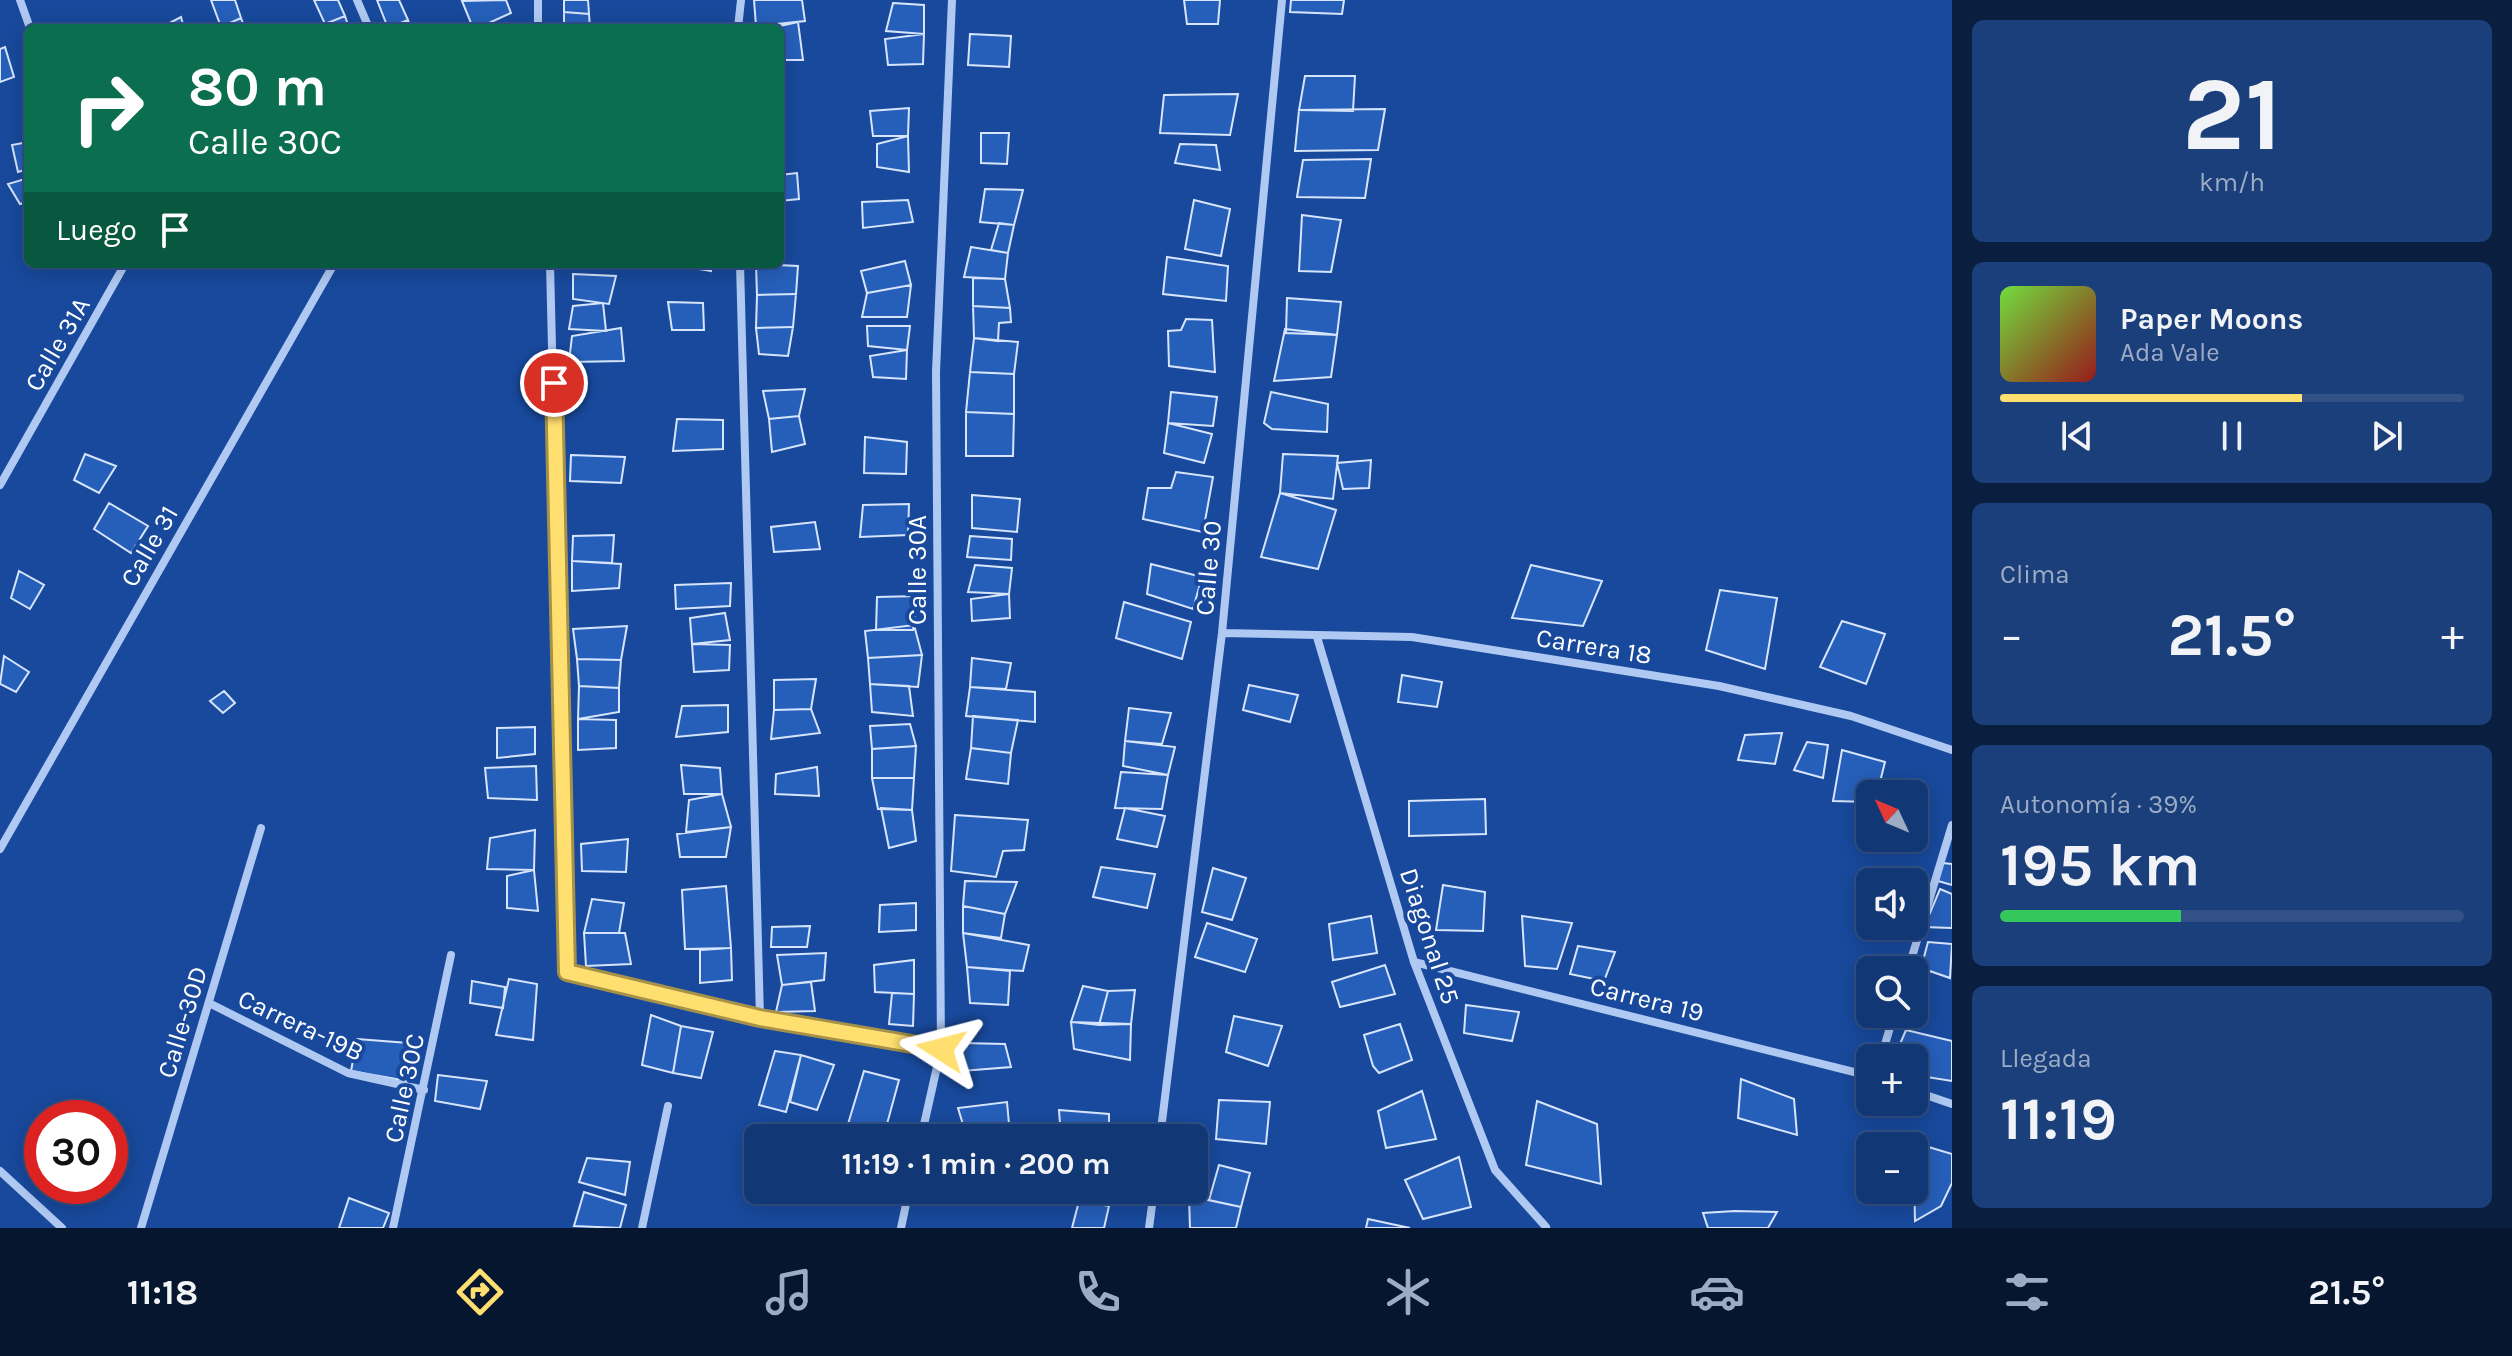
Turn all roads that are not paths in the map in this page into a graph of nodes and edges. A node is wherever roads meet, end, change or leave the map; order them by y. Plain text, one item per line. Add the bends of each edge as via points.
1 (20, 0) edge
2 (357, 0) edge
3 (538, 0) edge
4 (741, 0) edge
5 (952, 0) edge
6 (1282, 0) edge
7 (29, 24) edge
8 (367, 24) edge
9 (538, 24) edge
10 (738, 24) edge
11 (123, 268) edge
12 (332, 268) edge
13 (550, 268) edge
14 (740, 268) edge
15 (0, 485) edge
16 (1222, 633) junction
17 (1317, 637) junction
18 (1952, 750) edge
19 (1952, 825) edge
20 (261, 828) dead end
21 (0, 849) edge
22 (451, 955) dead end
23 (1912, 956) edge
24 (1414, 962) junction
25 (209, 1003) junction
26 (760, 1018) junction
27 (941, 1049) junction
28 (1856, 1072) edge
29 (424, 1090) junction
30 (1928, 1096) edge
31 (1952, 1104) edge
32 (668, 1106) dead end
33 (924, 1124) edge
34 (1162, 1124) edge
35 (0, 1171) edge
36 (906, 1204) edge
37 (1152, 1204) edge
38 (62, 1228) edge
39 (141, 1228) edge
40 (393, 1228) edge
41 (642, 1228) edge
42 (901, 1228) edge
43 (1149, 1228) edge
44 (1546, 1228) edge
45 (1558, 1228) edge

1 - 7 street
2 - 8 street
3 - 9 street
4 - 10 street
5 - 27 street, Calle 30A via 936,372
6 - 16 street, Calle 30
11 - 15 street, Calle 31A
12 - 21 street, Calle 31
13 - 26 street via 567,972
14 - 26 street
16 - 17 street, Carrera 18
16 - 34 street, Calle 30
17 - 18 street, Carrera 18 via 1412,637 1719,686 1851,716
17 - 24 street, Diagonal 25
19 - 23 street
20 - 25 street, Calle-30D
22 - 29 street, Calle 30C
24 - 28 street, Carrera 19
24 - 44 street, Diagonal 25 via 1495,1170
25 - 29 street, Carrera-19B via 348,1073
25 - 39 street, Calle-30D
26 - 27 street
27 - 33 street, Calle 30A
29 - 40 street, Calle 30C
30 - 31 street
32 - 41 street
35 - 38 street
36 - 42 street
37 - 43 street
44 - 45 street

